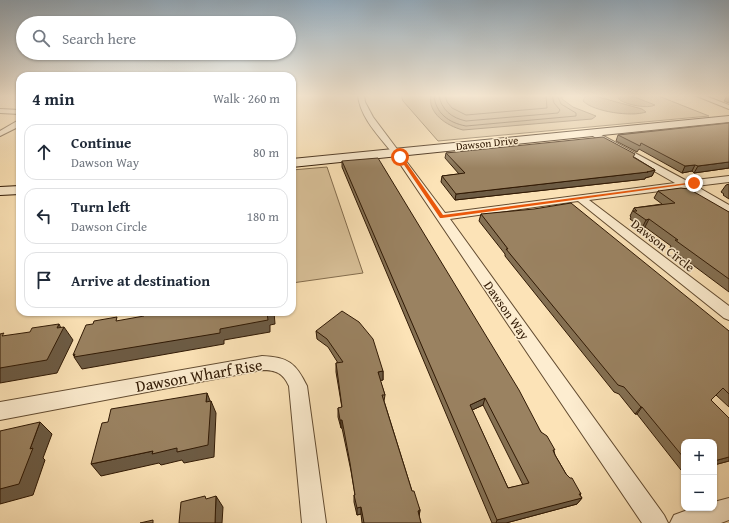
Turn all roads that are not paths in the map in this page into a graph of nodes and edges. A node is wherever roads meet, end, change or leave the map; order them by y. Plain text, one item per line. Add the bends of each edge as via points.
1 (15, 119) edge
2 (372, 119) edge
3 (725, 119) edge
4 (16, 125) edge
5 (0, 127) edge
6 (594, 133) junction
7 (0, 134) edge
8 (397, 153) junction
9 (296, 163) edge
10 (729, 179) edge
11 (686, 184) junction
12 (16, 190) edge
13 (0, 192) edge
14 (580, 198) junction
15 (729, 209) edge
16 (442, 217) junction
17 (729, 314) edge
18 (0, 411) edge
19 (729, 509) edge
20 (314, 523) edge
21 (656, 523) edge
22 (682, 523) edge

1 - 5 street
2 - 8 street, Dawson Way
3 - 6 street, Dawson Drive
4 - 7 street
6 - 8 street, Dawson Drive
6 - 11 street
8 - 9 street, Dawson Drive
8 - 16 street, Dawson Way
10 - 11 street
11 - 14 street
11 - 15 street
12 - 13 street
14 - 16 street
14 - 17 street, Dawson Circle
16 - 21 street, Dawson Way
18 - 20 street, Dawson Wharf Rise via 262,363 288,367 298,386
19 - 22 street

